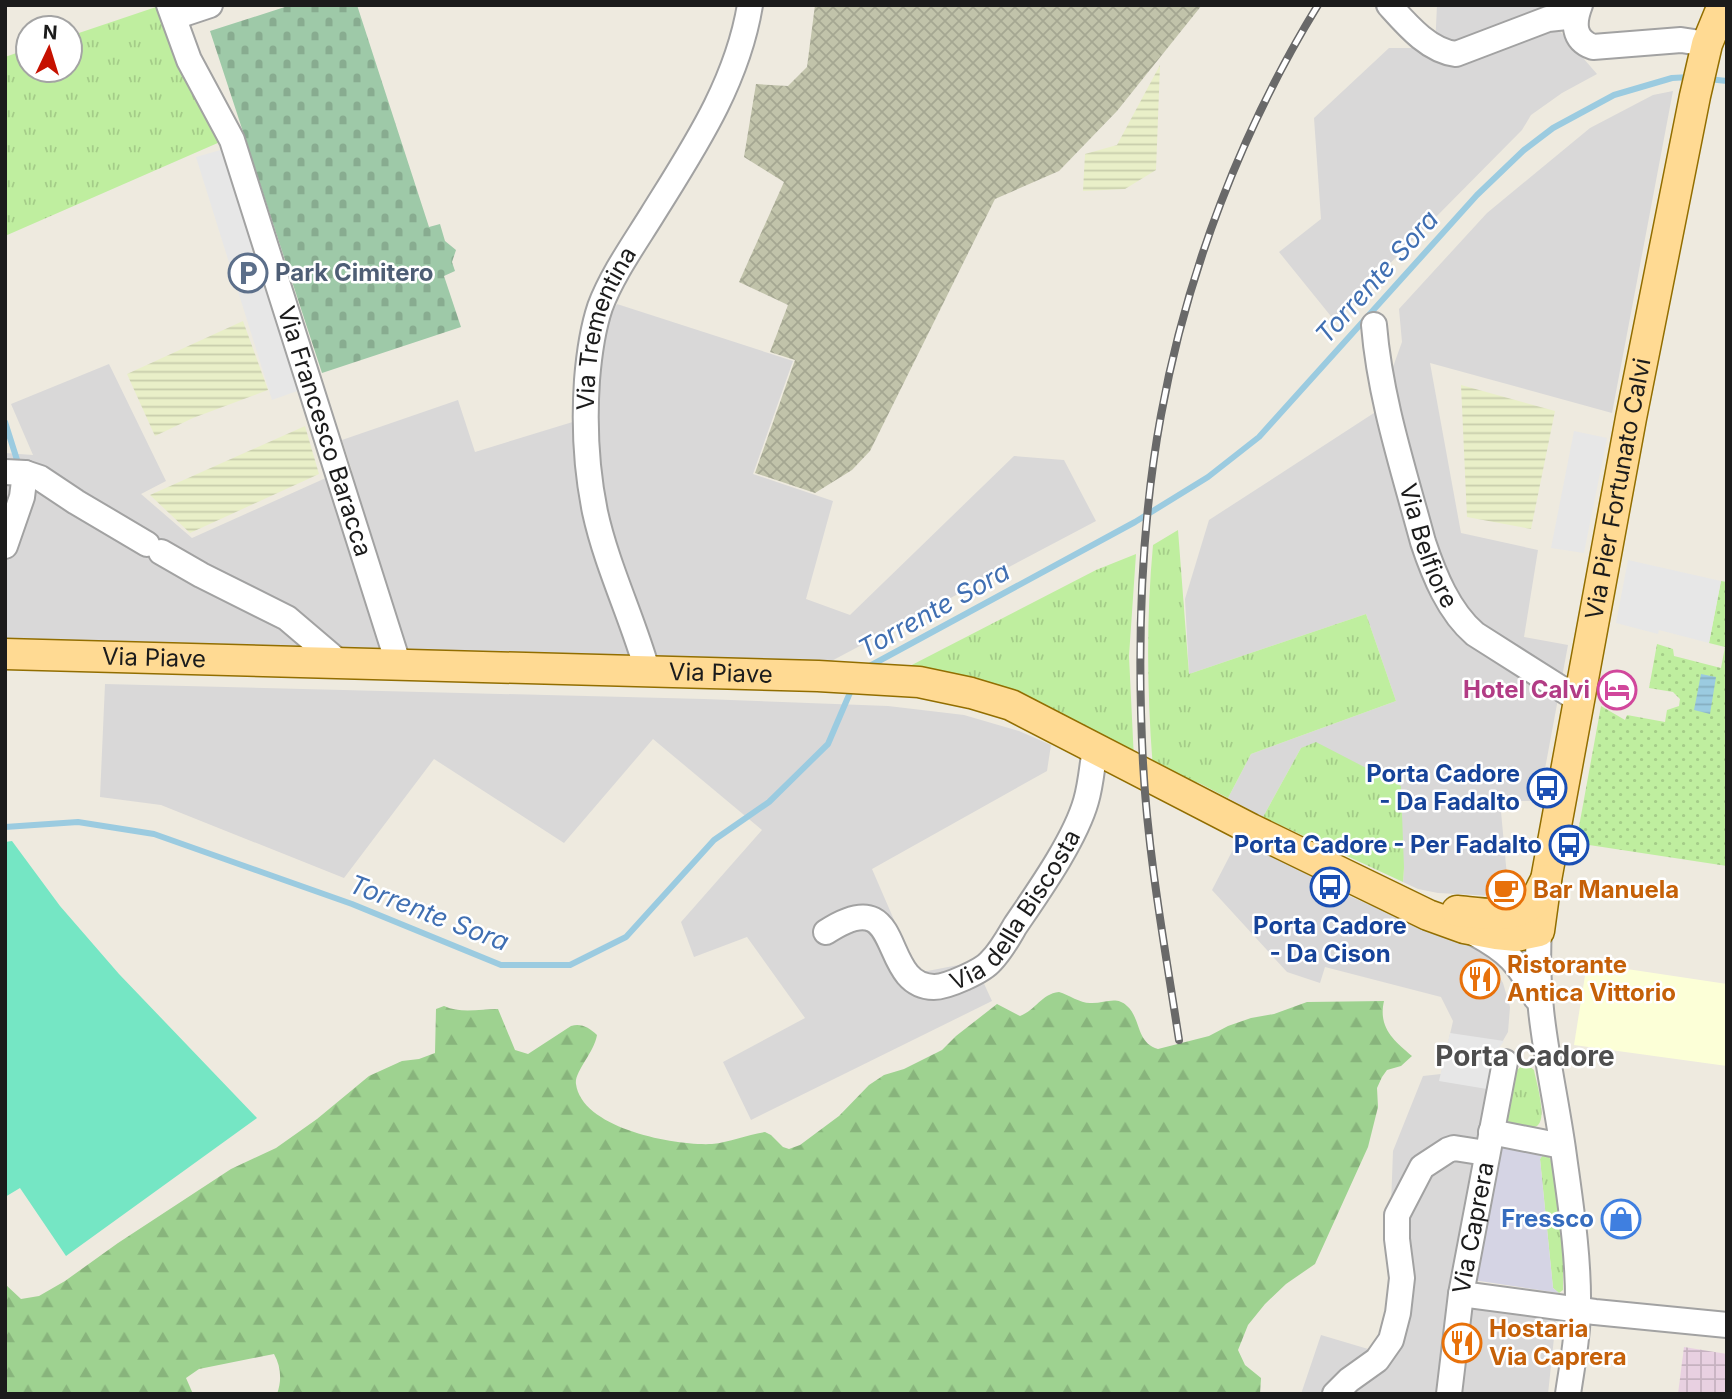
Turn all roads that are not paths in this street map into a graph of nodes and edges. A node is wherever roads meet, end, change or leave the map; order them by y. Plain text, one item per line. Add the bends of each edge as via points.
1 (210, 5) edge
2 (750, 5) edge
3 (1389, 5) edge
4 (1723, 5) edge
5 (172, 11) edge
6 (1578, 11) edge
7 (1705, 51) junction
8 (1374, 325) dead end
9 (15, 472) edge
10 (5, 546) edge
11 (5, 654) edge
12 (341, 664) junction
13 (399, 666) junction
14 (648, 673) junction
15 (1579, 700) junction
16 (1095, 749) junction
17 (1546, 880) junction
18 (1389, 895) junction
19 (1492, 914) junction
20 (1464, 928) junction
21 (1539, 931) junction
22 (826, 932) dead end
23 (1539, 1005) junction
24 (1505, 1062) dead end
25 (1488, 1143) junction
26 (1562, 1146) junction
27 (1461, 1294) junction
28 (1578, 1310) junction
29 (1726, 1325) edge
30 (1335, 1394) edge
31 (1449, 1394) edge
32 (1569, 1394) edge

1 - 5 street
2 - 14 street, Via Trementina via 726,88 600,307 590,346 584,413 588,468 596,513
3 - 6 street via 1436,48 1456,54
4 - 7 main road, Via Pier Fortunato Calvi
5 - 13 street, Via Francesco Baracca via 189,60 232,140
6 - 7 street via 1577,34 1593,47 1681,40
7 - 15 main road, Via Pier Fortunato Calvi
8 - 15 street, Via Belfiore via 1383,391 1423,542 1460,621
9 - 10 street via 22,497
9 - 12 street via 40,478 201,575 287,618
11 - 12 main road, Via Piave
12 - 13 main road, Via Piave
13 - 14 main road, Via Piave
14 - 16 main road, Via Piave via 891,679 948,687 1011,705
15 - 17 main road, Via Pier Fortunato Calvi
16 - 18 main road, Via Piave
16 - 22 street, Via della Biscosta via 1086,802 1076,826 990,963 935,987 913,982 881,925 868,916 847,918
17 - 19 main road via 1535,900 1524,908
17 - 21 main road, Via Pier Fortunato Calvi
18 - 19 main road, Via Piave via 1442,910
18 - 20 main road, Via Piave
19 - 21 street, Via Piave
20 - 21 main road, Via Piave via 1516,936
20 - 23 street via 1512,957
21 - 23 street
23 - 26 street
24 - 25 street, Via Caprera
25 - 26 street
25 - 27 street, Via Caprera
25 - 30 street via 1448,1150 1422,1167 1397,1215 1402,1278 1391,1340 1377,1360
26 - 28 street
27 - 28 street
27 - 31 street, Via Caprera
28 - 29 street
28 - 32 street

